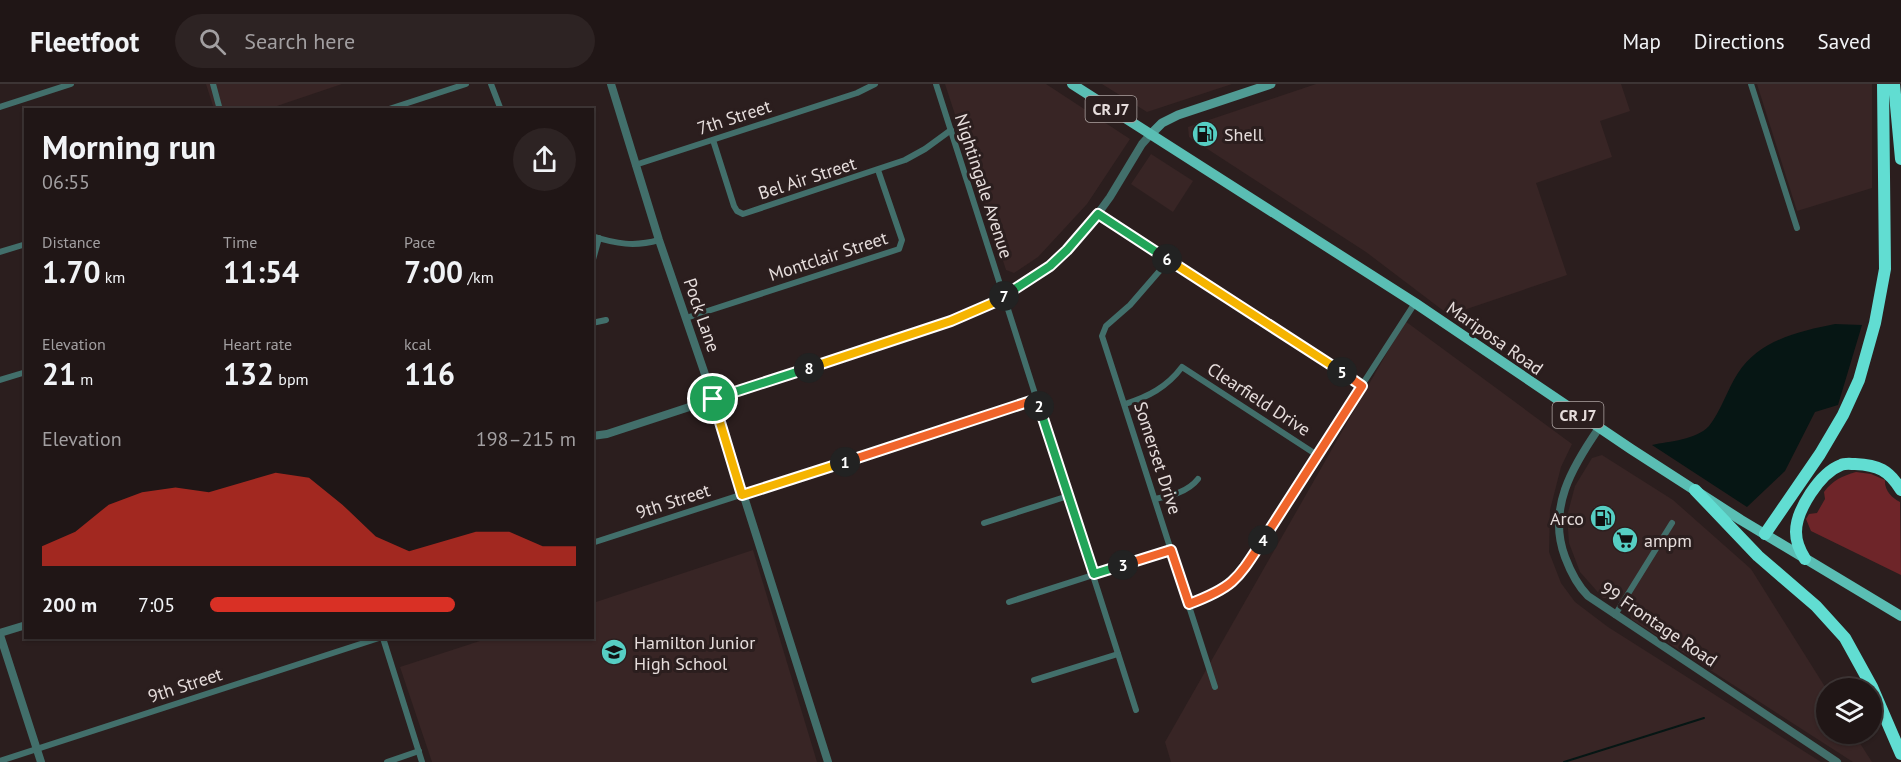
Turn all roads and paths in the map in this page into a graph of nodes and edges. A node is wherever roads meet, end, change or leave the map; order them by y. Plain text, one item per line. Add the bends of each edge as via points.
1 (71, 84) edge
2 (213, 84) edge
3 (466, 84) edge
4 (491, 84) edge
5 (611, 84) edge
6 (875, 84) edge
7 (936, 84) edge
8 (1072, 84) edge
9 (1271, 84) edge
10 (1751, 84) edge
11 (1883, 84) edge
12 (1894, 84) edge
13 (0, 107) edge
14 (219, 108) edge
15 (392, 108) edge
16 (500, 108) edge
17 (951, 130) junction
18 (1150, 135) junction
19 (713, 140) junction
20 (1901, 159) edge
21 (635, 165) junction
22 (878, 170) junction
23 (1098, 214) junction
24 (1797, 228) dead end
25 (596, 237) edge
26 (658, 240) junction
27 (24, 245) edge
28 (0, 252) edge
29 (1169, 260) junction
30 (1004, 296) junction
31 (1415, 303) junction
32 (686, 318) junction
33 (606, 320) dead end
34 (594, 323) edge
35 (24, 373) edge
36 (0, 380) edge
37 (1362, 386) junction
38 (713, 399) junction
39 (1037, 399) junction
40 (1125, 404) junction
41 (1599, 428) junction
42 (594, 436) edge
43 (1317, 455) junction
44 (1198, 479) dead end
45 (1695, 490) junction
46 (1901, 490) edge
47 (742, 495) junction
48 (1068, 496) junction
49 (1155, 499) junction
50 (984, 523) dead end
51 (1671, 523) dead end
52 (1765, 534) junction
53 (594, 542) edge
54 (1171, 550) junction
55 (1805, 559) junction
56 (1094, 574) junction
57 (1009, 602) dead end
58 (1189, 604) junction
59 (1615, 615) junction
60 (1901, 616) edge
61 (24, 626) edge
62 (0, 634) edge
63 (378, 639) edge
64 (381, 639) edge
65 (1118, 654) junction
66 (1034, 680) dead end
67 (1215, 687) dead end
68 (1136, 710) dead end
69 (37, 749) junction
70 (419, 751) junction
71 (1901, 754) edge
72 (0, 761) edge
73 (41, 762) edge
74 (387, 762) edge
75 (423, 762) edge
76 (828, 762) edge
77 (1837, 762) edge

1 - 13 street
2 - 14 street
3 - 15 street
4 - 16 street
5 - 21 street, Pock Lane
6 - 19 street, 7th Street
7 - 17 street, Nightingale Avenue
8 - 18 main road, Mariposa Road / CR J7
9 - 18 main road via 1178,115
10 - 24 street
11 - 52 highway via 1886,269 1875,323 1859,380 1844,415
12 - 20 highway
17 - 22 street, Bel Air Street via 905,160
17 - 30 street, Nightingale Avenue
18 - 23 street
18 - 31 main road, Mariposa Road / CR J7
19 - 21 street, 7th Street
19 - 22 street, Bel Air Street via 734,206 743,214
21 - 26 street, Pock Lane
22 - 32 street, Montclair Street via 901,236 899,249
23 - 29 street
23 - 30 street via 1050,266
25 - 26 street via 635,245
26 - 32 street, Pock Lane
27 - 28 street
29 - 37 street
29 - 40 street, Somerset Drive via 1102,333
30 - 38 street via 951,321
30 - 39 street, Nightingale Avenue
31 - 37 street
31 - 41 main road, Mariposa Road / CR J7
32 - 38 street, Pock Lane
33 - 34 street
35 - 36 street
37 - 43 street
38 - 42 street
38 - 47 street, Pock Lane
39 - 47 street, 9th Street
39 - 48 street, Nightingale Avenue
40 - 43 street, Clearfield Drive via 1161,388 1182,367
40 - 49 street, Somerset Drive
41 - 45 main road, Mariposa Road / CR J7
41 - 59 street, 99 Frontage Road via 1569,476 1558,523 1562,549 1579,587
43 - 58 street via 1238,577 1217,593
44 - 49 street via 1176,494
45 - 52 main road, Mariposa Road / CR J7
45 - 71 highway via 1845,638 1872,687
46 - 55 highway via 1893,478 1873,465 1843,464 1829,472 1799,512 1796,533
47 - 53 street, 9th Street
47 - 76 street, Pock Lane
48 - 50 street
48 - 56 street, Nightingale Avenue
49 - 54 street, Somerset Drive
51 - 59 street
52 - 55 main road, Mariposa Road / CR J7
54 - 56 street
54 - 58 street, Somerset Drive
55 - 60 main road, Mariposa Road / CR J7
56 - 57 street
56 - 65 street, Nightingale Avenue
58 - 67 street, Somerset Drive
59 - 77 street, 99 Frontage Road
61 - 62 street
62 - 69 street
63 - 69 street, 9th Street
64 - 70 street
65 - 66 street
65 - 68 street, Nightingale Avenue
69 - 72 street, 9th Street
69 - 73 street
70 - 74 street
70 - 75 street

